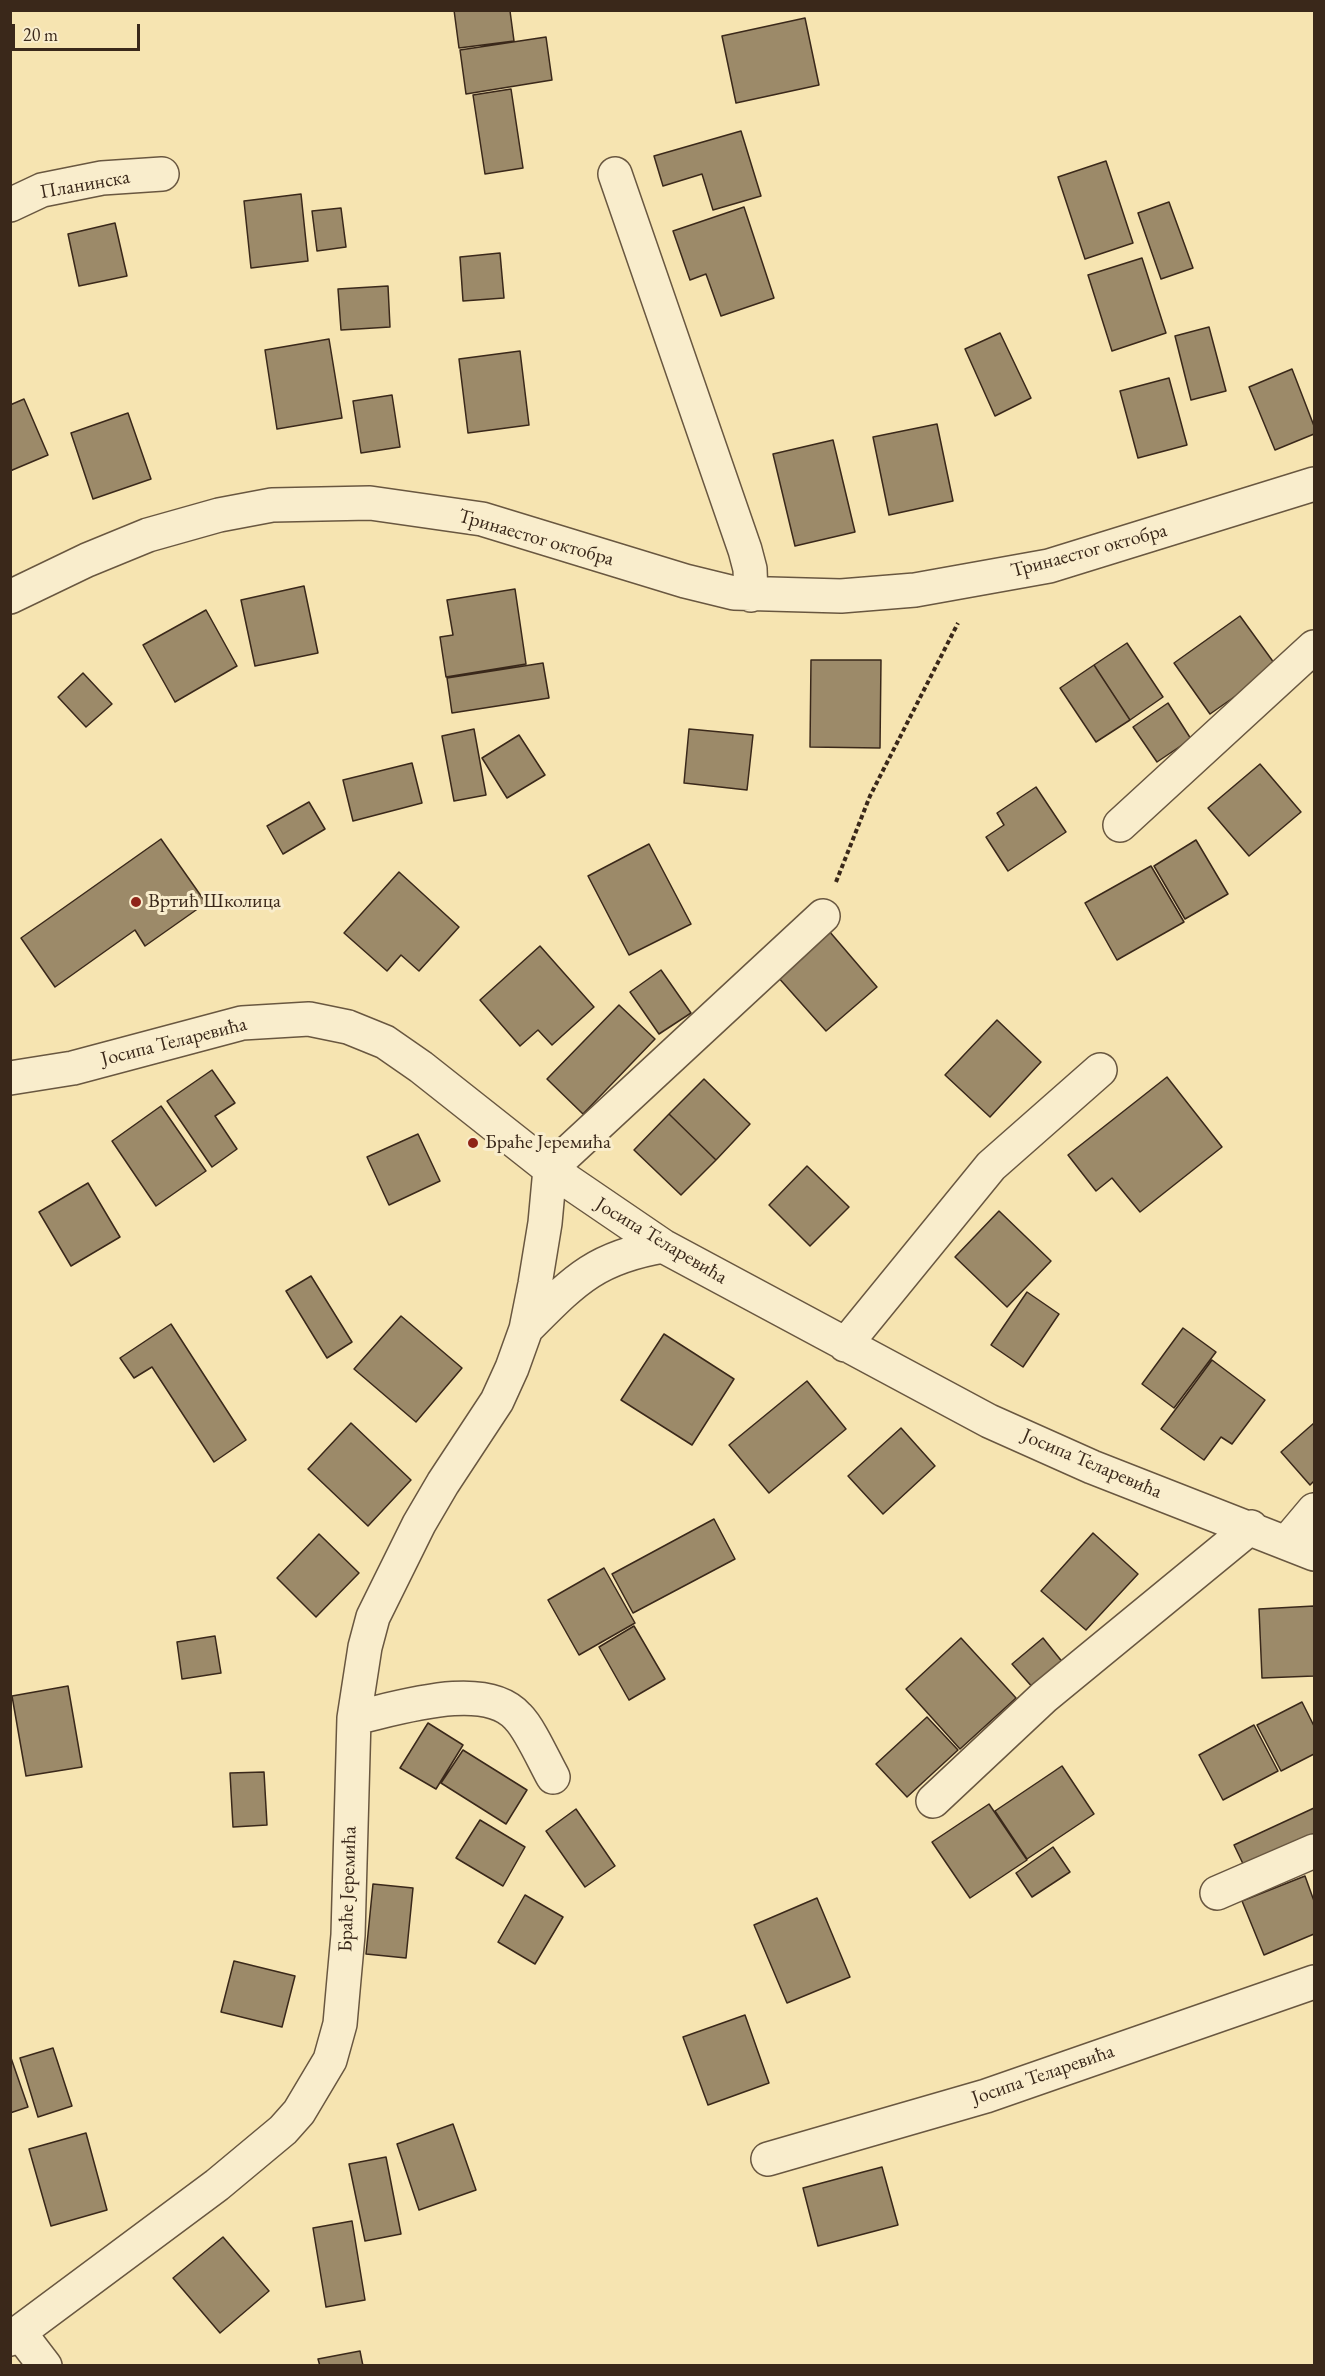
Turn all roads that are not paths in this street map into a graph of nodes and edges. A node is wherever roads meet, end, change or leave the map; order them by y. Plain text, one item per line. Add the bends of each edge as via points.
1 (162, 174) dead end
2 (615, 174) dead end
3 (10, 205) edge
4 (1314, 484) edge
5 (751, 595) junction
6 (10, 597) edge
7 (1314, 647) edge
8 (1120, 825) dead end
9 (822, 916) road end
10 (1100, 1070) dead end
11 (10, 1078) edge
12 (550, 1169) junction
13 (663, 1246) junction
14 (526, 1329) junction
15 (845, 1345) junction
16 (1314, 1510) edge
17 (1251, 1527) junction
18 (1300, 1548) edge
19 (354, 1718) junction
20 (554, 1776) dead end
21 (933, 1801) dead end
22 (1314, 1851) edge
23 (1217, 1893) dead end
24 (1314, 1982) edge
25 (768, 2159) dead end
26 (15, 2335) edge
27 (45, 2366) edge

1 - 3 street, Планинска via 102,178 42,190
2 - 5 street via 745,550
4 - 5 street, Тринаестог октобра via 1049,566 915,590 841,596
5 - 6 street, Тринаестог октобра via 685,581 482,519 370,503 272,506 219,515 148,535
7 - 8 street
9 - 12 street
10 - 15 street via 991,1166
11 - 12 street, Јосипа Теларевића via 74,1068 242,1023 309,1019 348,1027 385,1042
12 - 13 street, Јосипа Теларевића
12 - 14 street, Браће Јеремића via 545,1223
13 - 14 street, Браће Јеремића via 632,1252 584,1274
13 - 15 street, Јосипа Теларевића
14 - 19 street, Браће Јеремића via 497,1401 419,1524 373,1617
15 - 17 street, Јосипа Теларевића via 989,1420 1092,1467
16 - 18 street
17 - 18 street, Јосипа Теларевића
17 - 21 street via 1044,1697
19 - 20 street via 444,1700 476,1698 499,1703 518,1716
19 - 26 street, Браће Јеремића via 348,1935 340,2024 330,2060 284,2130 217,2185
22 - 23 street
24 - 25 street, Јосипа Теларевића via 986,2096
26 - 27 street

